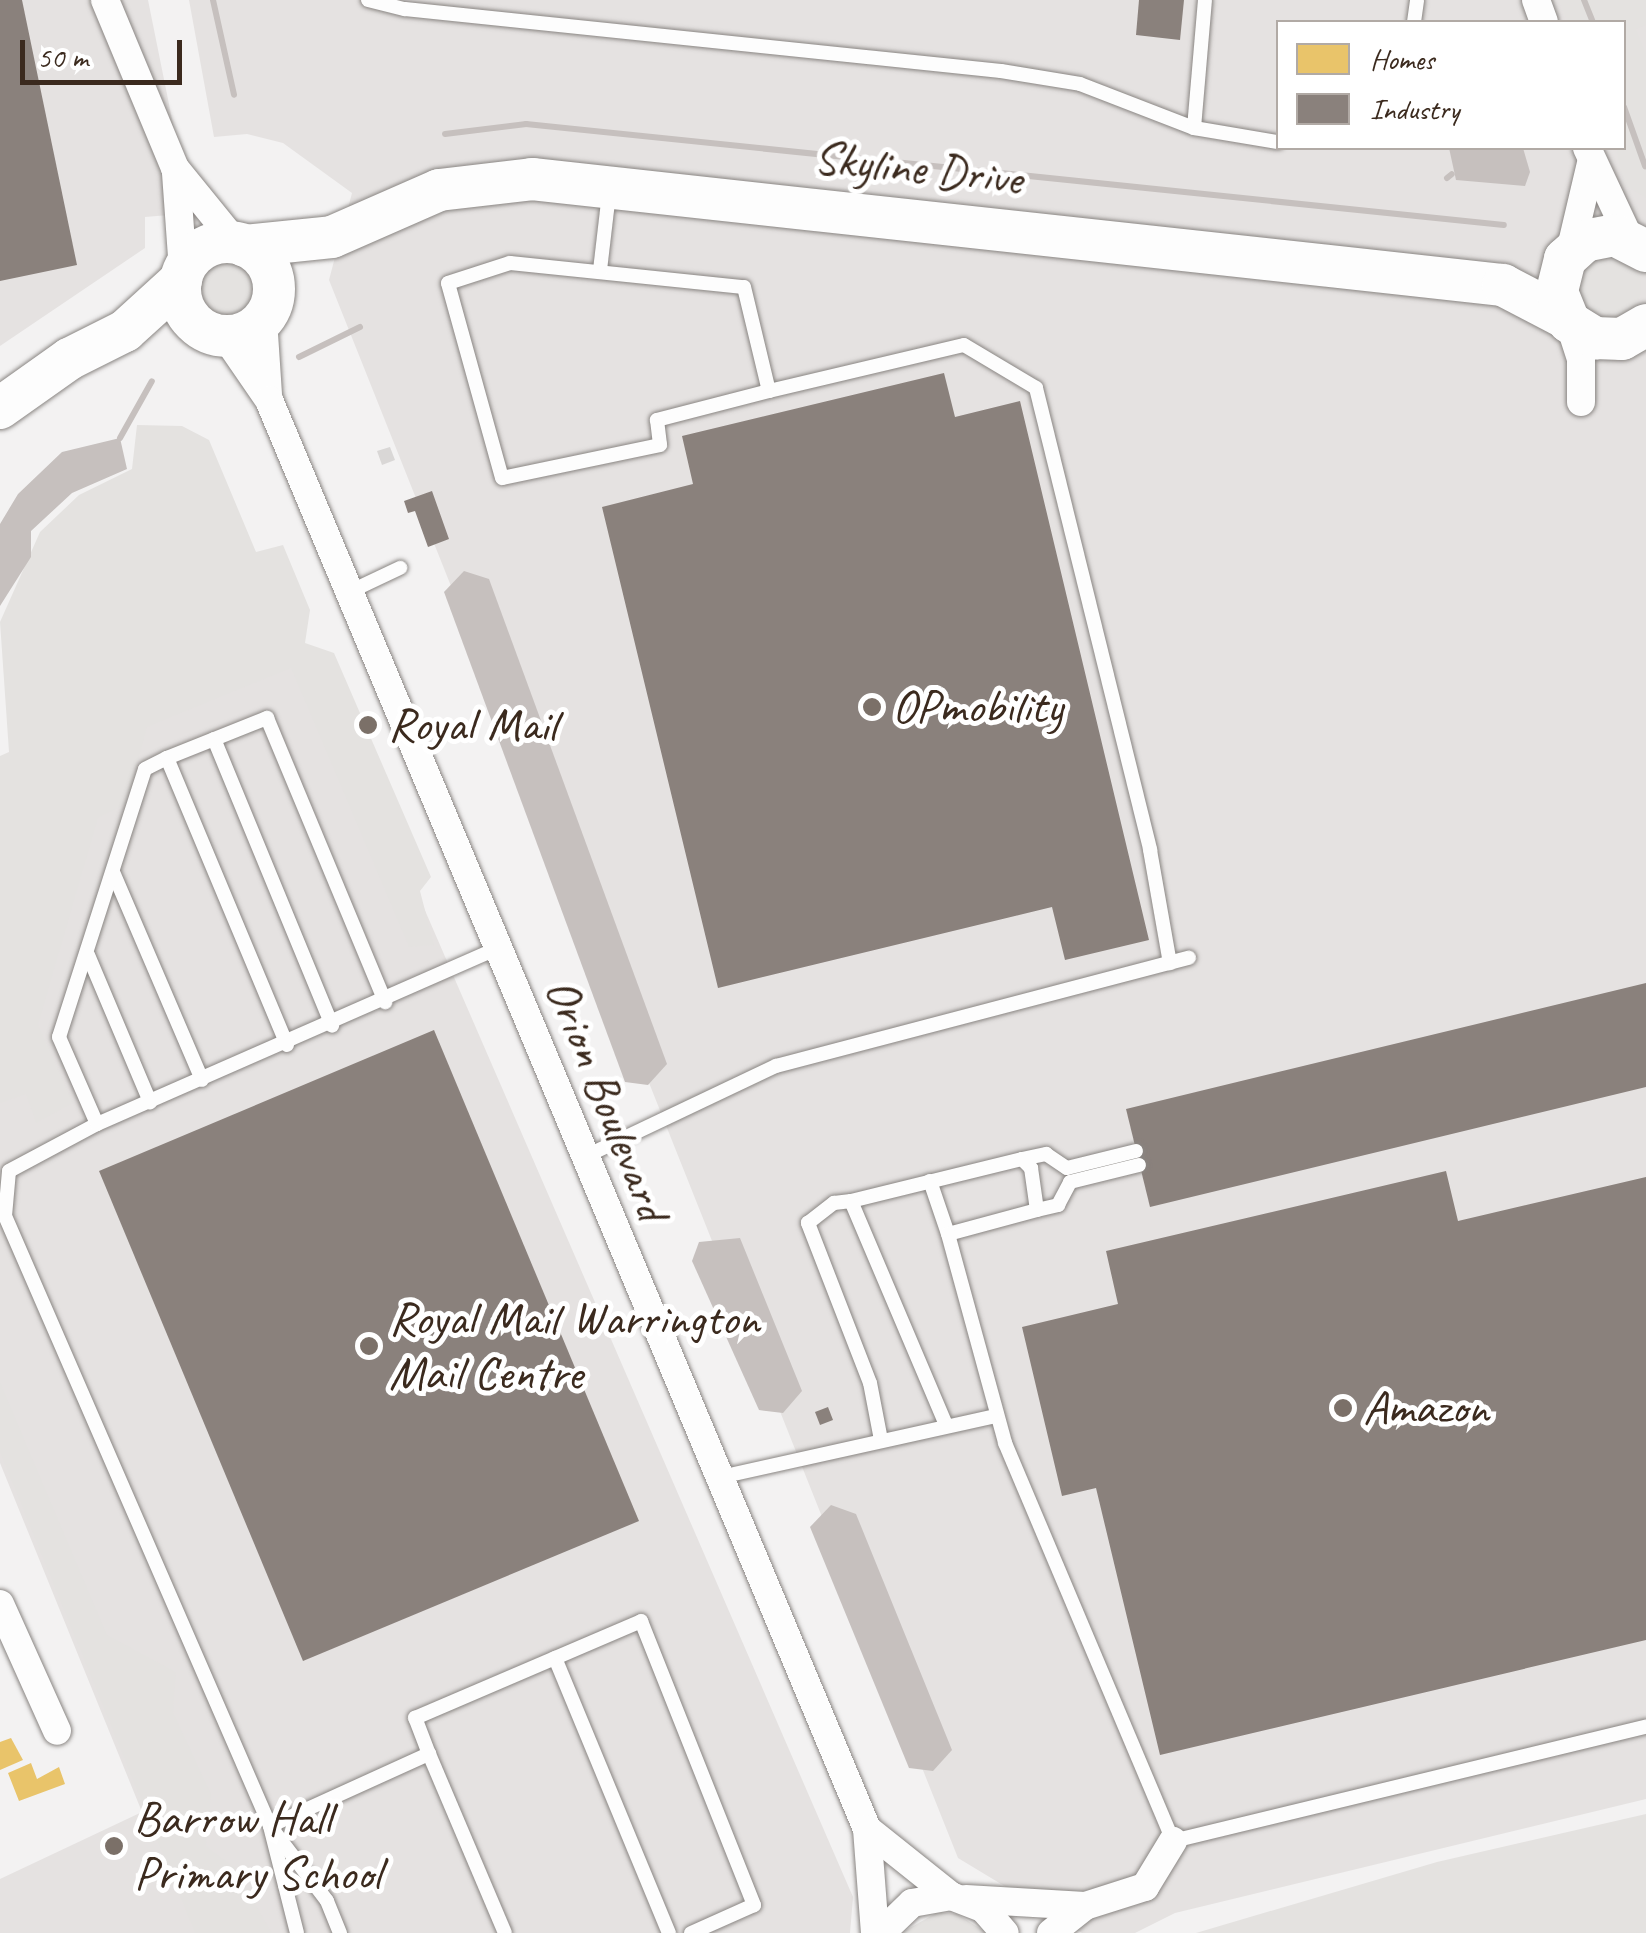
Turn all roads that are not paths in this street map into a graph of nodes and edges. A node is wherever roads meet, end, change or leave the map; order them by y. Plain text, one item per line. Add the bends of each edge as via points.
1 (105, 0) edge
2 (368, 0) edge
3 (1205, 0) edge
4 (1194, 128) junction
5 (1276, 142) edge
6 (1589, 154) edge
7 (175, 168) junction
8 (610, 187) junction
9 (332, 236) junction
10 (241, 244) junction
11 (1641, 247) edge
12 (1567, 256) junction
13 (600, 270) junction
14 (182, 276) junction
15 (1503, 284) junction
16 (241, 320) junction
17 (1568, 320) junction
18 (125, 331) junction
19 (1634, 332) edge
20 (770, 391) junction
21 (269, 400) junction
22 (0, 408) edge
23 (400, 568) dead end
24 (346, 594) junction
25 (214, 739) junction
26 (167, 758) junction
27 (112, 872) junction
28 (497, 948) junction
29 (88, 955) junction
30 (1190, 958) dead end
31 (1170, 963) junction
32 (385, 1002) junction
33 (332, 1026) junction
34 (287, 1044) junction
35 (202, 1080) junction
36 (150, 1102) junction
37 (97, 1124) junction
38 (581, 1158) junction
39 (1022, 1160) junction
40 (930, 1182) junction
41 (851, 1201) junction
42 (1037, 1210) junction
43 (948, 1234) junction
44 (996, 1416) junction
45 (946, 1425) junction
46 (881, 1440) junction
47 (716, 1478) junction
48 (0, 1604) edge
49 (555, 1658) junction
50 (1646, 1727) edge
51 (57, 1730) dead end
52 (429, 1754) junction
53 (270, 1826) junction
54 (867, 1829) junction
55 (1172, 1841) junction
56 (958, 1898) junction
57 (1084, 1906) junction
58 (297, 1933) edge
59 (340, 1933) edge
60 (506, 1933) edge
61 (669, 1933) edge
62 (691, 1933) edge
63 (878, 1933) edge
64 (1005, 1933) edge
65 (1050, 1933) edge

1 - 7 street
2 - 4 lane via 1001,71 1080,84
3 - 4 lane
4 - 5 lane
6 - 11 street
6 - 12 street
7 - 10 street
7 - 14 street
8 - 9 main road, Skyline Drive via 532,179 473,182
8 - 13 lane
8 - 15 main road, Skyline Drive
9 - 10 main road, Skyline Drive
9 - 16 main road, Skyline Drive
10 - 14 main road via 205,247
10 - 16 main road via 268,266
11 - 12 main road, Skyline Drive via 1600,236
12 - 15 main road, Skyline Drive
12 - 17 main road via 1556,292
13 - 20 lane via 744,288
13 - 20 lane via 510,263 448,283 502,478 660,445 657,420
14 - 16 main road via 184,306
14 - 18 main road
15 - 17 main road, Skyline Drive
16 - 18 main road
16 - 21 street, Orion Boulevard
16 - 21 street, Orion Boulevard
17 - 19 main road, Skyline Drive via 1595,338
17 - 19 street via 1581,358 1581,402 1600,362
18 - 22 main road via 69,359
20 - 31 lane via 964,345 1036,388 1150,850
21 - 24 street, Orion Boulevard
23 - 24 lane
24 - 28 street, Orion Boulevard
25 - 26 lane
25 - 32 lane via 268,718
25 - 33 lane
26 - 27 lane via 144,769
26 - 34 lane
27 - 29 lane
27 - 35 lane
28 - 32 lane
28 - 38 street, Orion Boulevard
29 - 36 lane
29 - 37 lane via 59,1036
30 - 31 lane
31 - 38 lane via 776,1066
32 - 33 lane
33 - 34 lane
34 - 35 lane
35 - 36 lane
36 - 37 lane
37 - 53 lane via 9,1172 4,1216
38 - 47 street, Orion Boulevard
39 - 40 lane
39 - 42 lane via 1031,1168
39 - 42 lane via 1046,1154 1067,1168 1138,1158 1070,1182 1058,1205
40 - 41 lane
40 - 43 lane
41 - 45 lane
41 - 46 lane via 820,1210 808,1223 870,1382
42 - 43 lane
43 - 44 lane
44 - 45 lane
44 - 55 lane
45 - 46 lane
46 - 47 lane
47 - 54 street, Orion Boulevard
48 - 51 street
49 - 52 lane via 414,1718
49 - 61 lane
49 - 62 lane via 641,1620 754,1904
50 - 55 lane
52 - 53 lane
52 - 60 lane
53 - 58 lane
53 - 59 lane via 327,1900
54 - 56 street, Orion Boulevard
54 - 63 street, Orion Boulevard
55 - 57 street via 1146,1887
56 - 57 street
56 - 63 street via 912,1903
56 - 64 street, Orion Boulevard
57 - 65 street

